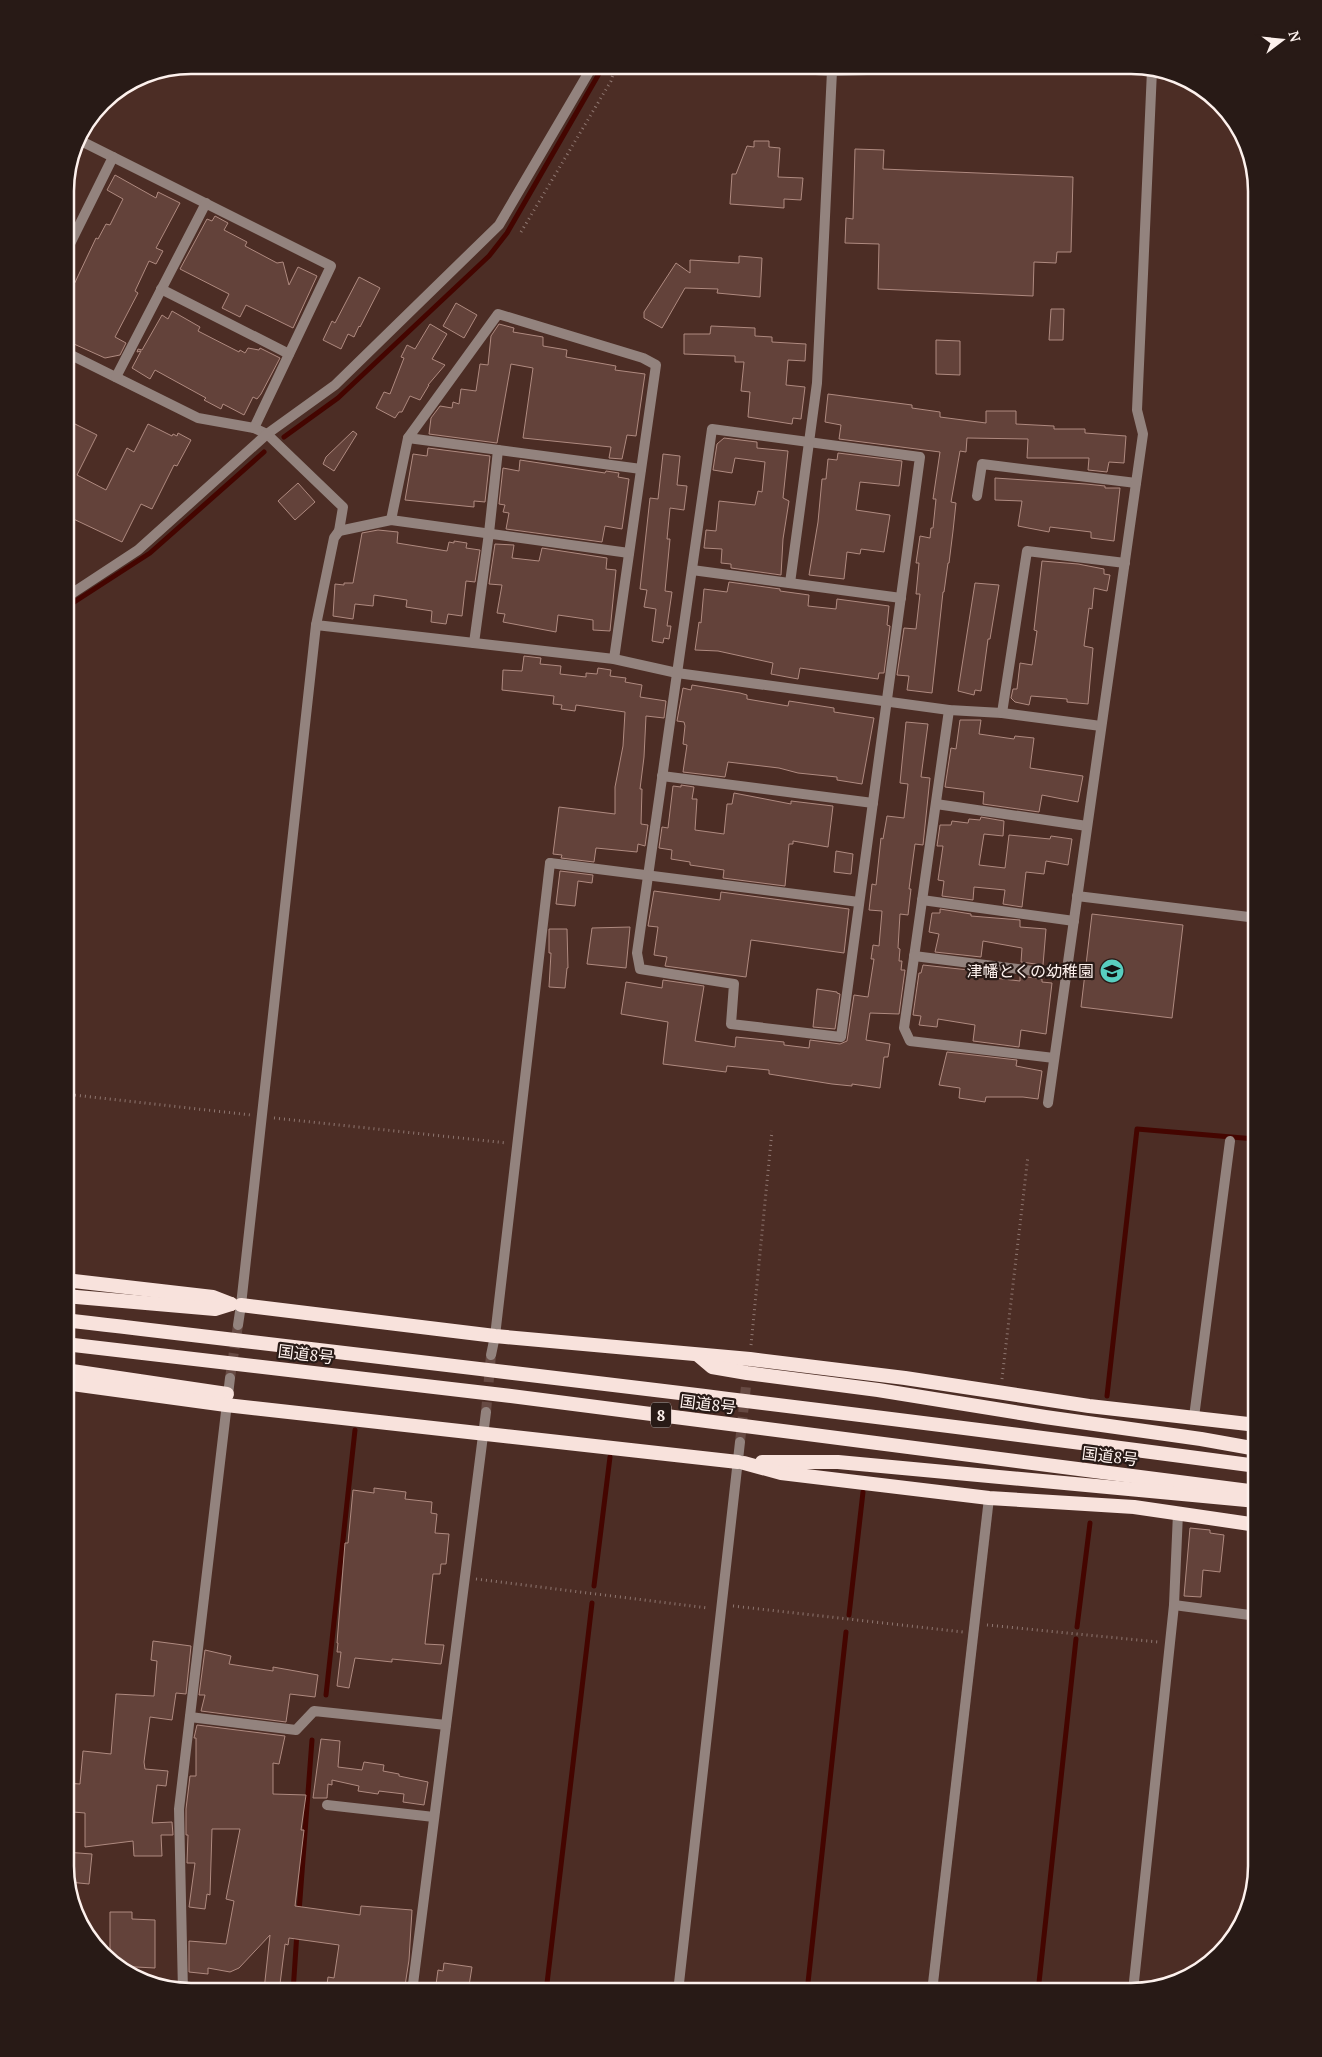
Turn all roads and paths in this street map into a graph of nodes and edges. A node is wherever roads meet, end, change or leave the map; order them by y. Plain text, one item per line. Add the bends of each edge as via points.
1 (588, 74) edge
2 (613, 74) edge
3 (832, 74) edge
4 (1152, 76) edge
5 (84, 143) edge
6 (113, 157) junction
7 (206, 203) junction
8 (521, 232) dead end
9 (74, 236) edge
10 (161, 289) junction
11 (289, 354) junction
12 (74, 359) edge
13 (116, 377) junction
14 (254, 428) junction
15 (267, 434) junction
16 (408, 438) junction
17 (809, 442) junction
18 (498, 450) junction
19 (641, 469) junction
20 (1136, 483) junction
21 (976, 496) dead end
22 (392, 520) junction
23 (339, 530) junction
24 (489, 534) junction
25 (629, 553) junction
26 (1125, 562) junction
27 (692, 570) junction
28 (790, 583) junction
29 (74, 592) edge
30 (901, 598) junction
31 (316, 625) junction
32 (474, 643) junction
33 (614, 659) junction
34 (677, 673) junction
35 (887, 701) junction
36 (949, 710) junction
37 (1002, 712) junction
38 (1101, 726) junction
39 (662, 776) junction
40 (873, 803) junction
41 (936, 804) junction
42 (1087, 826) junction
43 (648, 876) junction
44 (1078, 896) junction
45 (922, 900) junction
46 (859, 902) junction
47 (1248, 917) edge
48 (1074, 921) junction
49 (914, 956) junction
50 (1066, 975) junction
51 (1054, 1058) junction
52 (74, 1095) edge
53 (1048, 1103) dead end
54 (263, 1117) junction
55 (772, 1131) dead end
56 (1230, 1141) dead end
57 (517, 1145) junction
58 (1028, 1156) dead end
59 (74, 1281) edge
60 (74, 1297) edge
61 (236, 1305) junction
62 (74, 1321) edge
63 (238, 1325) tunnel mouth
64 (494, 1336) junction
65 (74, 1345) edge
66 (491, 1355) tunnel mouth
67 (699, 1356) junction
68 (750, 1359) junction
69 (74, 1372) edge
70 (230, 1378) tunnel mouth
71 (74, 1384) edge
72 (1000, 1393) junction
73 (227, 1400) junction
74 (486, 1412) tunnel mouth
75 (1194, 1417) junction
76 (1248, 1423) edge
77 (484, 1433) junction
78 (740, 1442) tunnel mouth
79 (1248, 1447) edge
80 (741, 1462) junction
81 (1248, 1465) edge
82 (1248, 1491) edge
83 (988, 1498) junction
84 (1248, 1500) edge
85 (1178, 1513) junction
86 (1248, 1524) edge
87 (465, 1578) junction
88 (1174, 1605) junction
89 (721, 1607) junction
90 (1248, 1615) edge
91 (974, 1629) junction
92 (1170, 1644) junction
93 (190, 1717) junction
94 (446, 1725) junction
95 (327, 1805) dead end
96 (434, 1817) junction
97 (183, 1983) edge
98 (413, 1983) edge
99 (679, 1983) edge
100 (933, 1983) edge
101 (1134, 1983) edge

1 - 15 street via 499,226 335,385
2 - 8 path
3 - 17 street via 817,383
4 - 20 street via 1137,410 1143,434
5 - 6 street
6 - 7 street
6 - 9 street
7 - 10 street
7 - 11 street via 331,266
10 - 11 street
10 - 13 street
11 - 14 street
12 - 13 street
13 - 14 street via 198,418
14 - 15 street
15 - 23 street via 343,507
15 - 29 street via 138,550
16 - 18 street
16 - 19 street via 498,314 643,358 656,365
16 - 22 street
17 - 27 street via 712,429
17 - 28 street
17 - 30 street via 920,457
18 - 19 street
18 - 24 street
19 - 25 street
20 - 21 street via 982,464
20 - 26 street
22 - 23 street
22 - 24 street
23 - 31 street via 334,538
24 - 25 street
24 - 32 street
25 - 33 street
26 - 37 street via 1027,551
26 - 38 street
27 - 28 street
27 - 34 street
28 - 30 street
30 - 35 street
31 - 32 street
31 - 54 street
32 - 33 street
33 - 34 street
34 - 35 street
34 - 39 street
35 - 36 street
35 - 40 street
36 - 37 street
36 - 41 street
37 - 38 street
38 - 42 street
39 - 40 street
39 - 43 street
40 - 46 street
41 - 42 street
41 - 45 street
42 - 44 street
43 - 46 street
43 - 46 street via 636,953 640,969 734,984 731,1024 841,1037
43 - 57 street via 550,863
44 - 47 street
44 - 48 street
45 - 48 street
45 - 49 street
48 - 50 street
49 - 50 street
49 - 51 street via 904,1028 910,1041
50 - 51 street
51 - 53 street
52 - 54 path
54 - 57 path
54 - 61 street
55 - 68 path
56 - 75 street
57 - 64 street
58 - 72 path
59 - 61 highway via 213,1296
60 - 61 highway via 215,1309
61 - 63 street
61 - 64 highway
62 - 81 highway, 国道8号 / 8
64 - 66 street
64 - 67 highway
65 - 82 highway, 国道8号 / 8 via 511,1396
67 - 68 highway
67 - 79 highway via 712,1367 747,1373
68 - 72 highway
69 - 73 highway
70 - 73 street
71 - 73 highway
72 - 75 highway
73 - 77 highway
73 - 93 street
74 - 77 street
75 - 76 highway
77 - 80 highway
77 - 87 street
78 - 80 street
80 - 83 highway via 781,1473
80 - 84 highway via 838,1462
80 - 89 street
83 - 85 highway via 1134,1507
83 - 91 street
85 - 86 highway
85 - 88 street
87 - 89 path
87 - 94 street
88 - 90 street
88 - 92 street
89 - 91 path
89 - 99 street
91 - 92 path
91 - 100 street
92 - 101 street
93 - 94 street via 296,1730 314,1712
93 - 97 street via 180,1809
94 - 96 street
95 - 96 street
96 - 98 street

